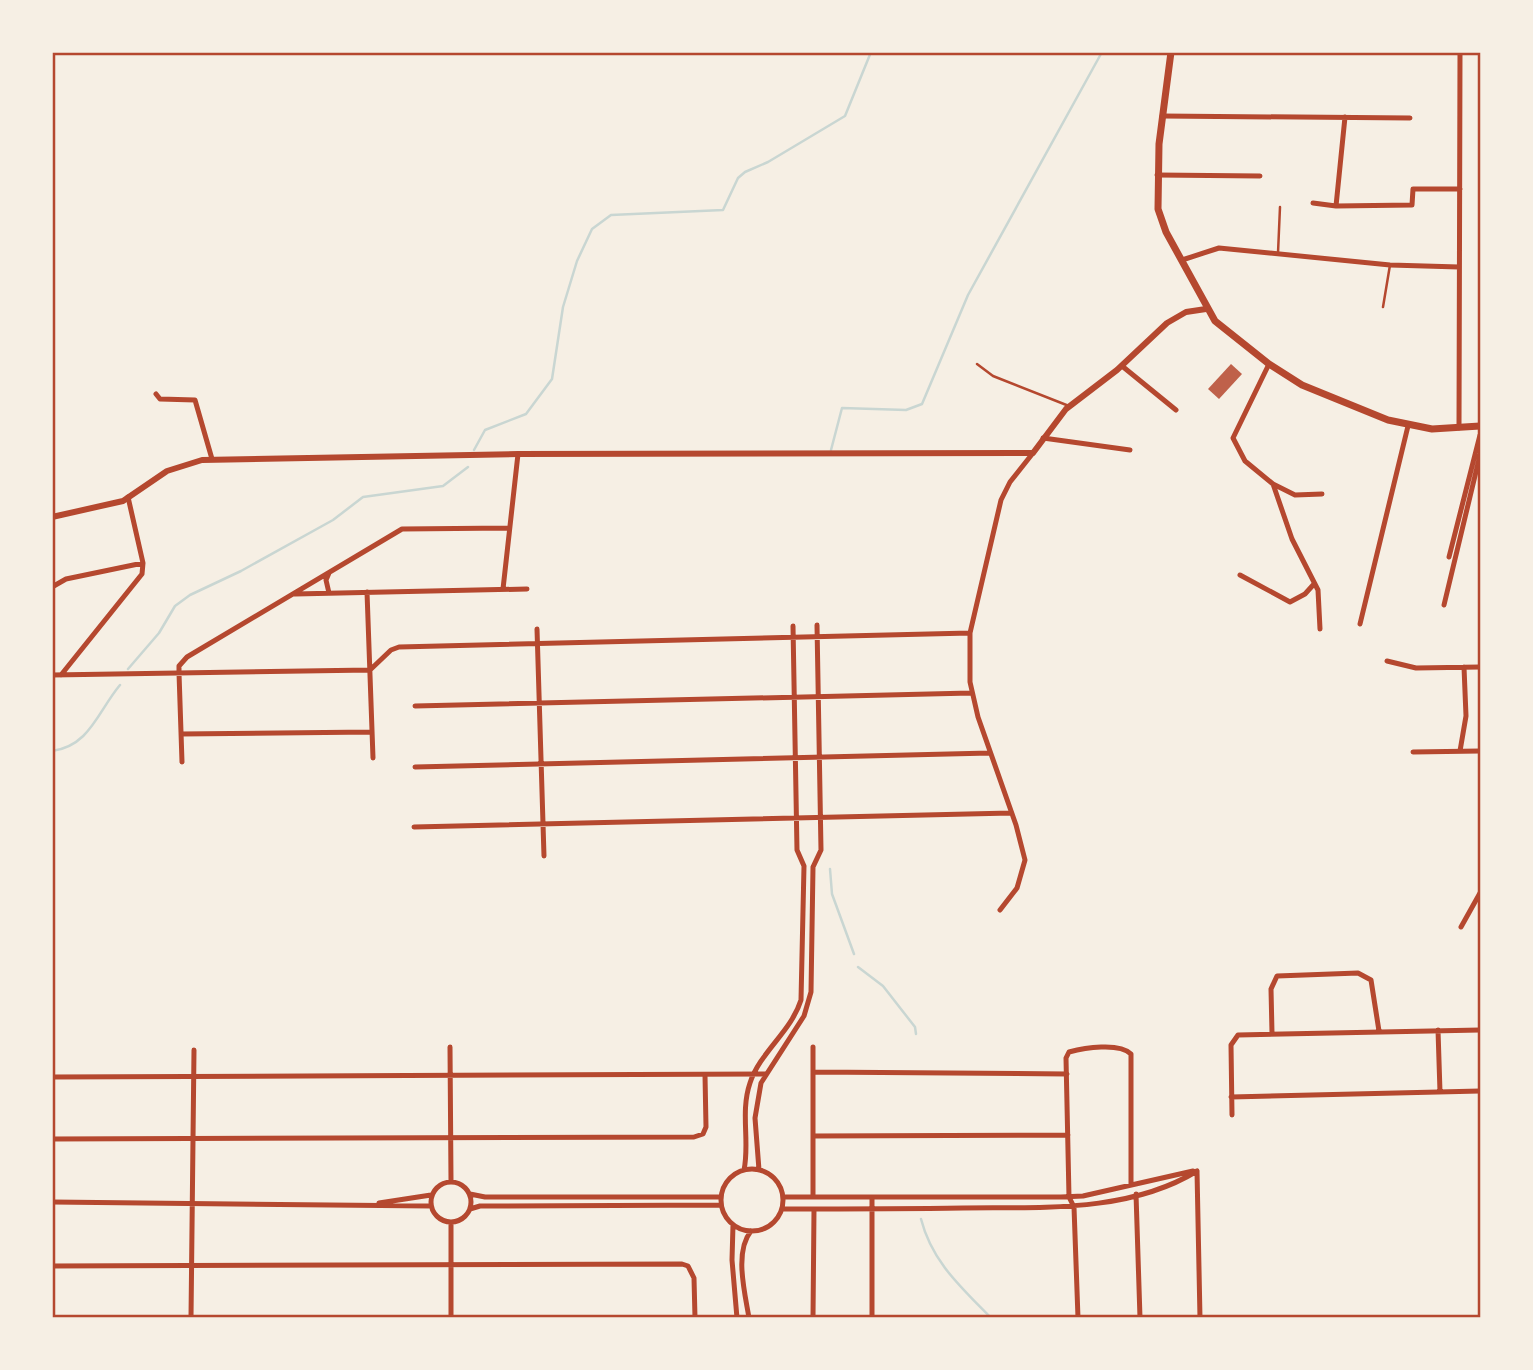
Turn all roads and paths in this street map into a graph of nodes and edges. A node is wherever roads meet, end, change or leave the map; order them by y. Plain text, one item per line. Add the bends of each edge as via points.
1 (1171, 52) edge
2 (1460, 52) edge
3 (1162, 116) junction
4 (1345, 117) junction
5 (1410, 118) dead end
6 (1157, 175) junction
7 (1260, 176) dead end
8 (1460, 189) junction
9 (1313, 203) dead end
10 (1336, 206) junction
11 (1280, 207) dead end
12 (1278, 253) junction
13 (1182, 260) junction
14 (1390, 265) junction
15 (1460, 267) junction
16 (1383, 307) dead end
17 (1206, 309) junction
18 (977, 364) dead end
19 (1269, 364) junction
20 (1122, 366) junction
21 (156, 394) dead end
22 (1070, 406) junction
23 (1176, 410) dead end
24 (1408, 426) junction
25 (1480, 426) edge
26 (1459, 428) junction
27 (1480, 435) edge
28 (1043, 438) junction
29 (1130, 450) dead end
30 (1033, 453) junction
31 (518, 454) junction
32 (1480, 455) edge
33 (212, 459) junction
34 (1273, 484) junction
35 (1322, 494) dead end
36 (128, 497) junction
37 (52, 517) edge
38 (509, 528) junction
39 (1449, 557) dead end
40 (143, 563) junction
41 (330, 573) junction
42 (1240, 576) dead end
43 (1314, 584) junction
44 (52, 587) edge
45 (527, 589) dead end
46 (503, 590) junction
47 (367, 592) junction
48 (329, 593) junction
49 (294, 594) junction
50 (1444, 605) dead end
51 (1360, 624) dead end
52 (817, 625) dead end
53 (793, 626) dead end
54 (537, 629) dead end
55 (1320, 629) dead end
56 (970, 633) junction
57 (817, 636) junction
58 (793, 637) junction
59 (537, 642) junction
60 (1387, 661) dead end
61 (1464, 667) junction
62 (1480, 667) edge
63 (370, 670) junction
64 (179, 673) junction
65 (52, 675) edge
66 (61, 675) junction
67 (971, 693) junction
68 (818, 696) junction
69 (794, 697) junction
70 (539, 703) junction
71 (415, 706) dead end
72 (372, 732) junction
73 (181, 734) junction
74 (1460, 751) junction
75 (1480, 751) edge
76 (1413, 752) dead end
77 (990, 753) junction
78 (819, 757) junction
79 (373, 758) dead end
80 (795, 758) junction
81 (182, 762) dead end
82 (541, 764) junction
83 (415, 767) dead end
84 (1011, 813) junction
85 (796, 818) junction
86 (820, 818) junction
87 (543, 824) junction
88 (414, 827) dead end
89 (544, 856) dead end
90 (804, 866) junction
91 (813, 867) junction
92 (1480, 893) edge
93 (1000, 910) dead end
94 (1461, 927) dead end
95 (1438, 1030) junction
96 (1480, 1030) edge
97 (1378, 1031) junction
98 (1272, 1033) junction
99 (813, 1046) dead end
100 (450, 1047) dead end
101 (194, 1050) dead end
102 (813, 1072) junction
103 (705, 1074) junction
104 (753, 1074) junction
105 (765, 1074) junction
106 (1067, 1074) junction
107 (450, 1076) junction
108 (52, 1077) edge
109 (194, 1077) junction
110 (1440, 1091) junction
111 (1480, 1091) edge
112 (1231, 1097) junction
113 (1232, 1115) dead end
114 (1068, 1135) junction
115 (813, 1136) junction
116 (451, 1138) junction
117 (52, 1139) edge
118 (193, 1139) junction
119 (744, 1170) junction
120 (759, 1170) junction
121 (1197, 1171) junction
122 (452, 1181) junction
123 (1131, 1184) junction
124 (470, 1194) junction
125 (1136, 1194) junction
126 (431, 1195) junction
127 (783, 1196) junction
128 (721, 1197) junction
129 (813, 1197) junction
130 (872, 1197) junction
131 (1069, 1197) junction
132 (52, 1202) edge
133 (192, 1202) junction
134 (376, 1203) junction
135 (721, 1205) junction
136 (431, 1206) junction
137 (1074, 1206) junction
138 (470, 1209) junction
139 (782, 1209) junction
140 (814, 1209) junction
141 (872, 1209) junction
142 (451, 1222) junction
143 (733, 1225) junction
144 (751, 1231) junction
145 (192, 1265) junction
146 (451, 1265) junction
147 (52, 1266) edge
148 (191, 1318) edge
149 (451, 1318) edge
150 (695, 1318) edge
151 (737, 1318) edge
152 (749, 1318) edge
153 (813, 1318) edge
154 (872, 1318) edge
155 (1078, 1318) edge
156 (1140, 1318) edge
157 (1200, 1318) edge

1 - 3 main road
2 - 8 street
3 - 4 street
3 - 6 main road
4 - 5 street
4 - 10 street
6 - 7 street
6 - 13 main road via 1160,217
8 - 10 street via 1413,189 1412,205
8 - 15 street
9 - 10 street
11 - 12 lane
12 - 13 street via 1219,248
12 - 14 street
13 - 17 main road
14 - 15 street
14 - 16 lane
15 - 26 street
17 - 19 main road via 1214,321
17 - 20 street via 1174,318
18 - 22 lane via 993,376
19 - 24 main road via 1310,388
19 - 34 street via 1233,438 1245,461
20 - 22 street
20 - 23 street
21 - 33 street via 160,399 195,400
22 - 28 street
24 - 26 main road
24 - 51 street
25 - 26 main road
27 - 39 street
28 - 29 street
28 - 30 street
30 - 31 street
30 - 56 street via 1001,500
31 - 33 street
31 - 38 street
32 - 50 street
33 - 36 street via 178,466
34 - 35 street via 1294,495
34 - 43 street
36 - 37 street via 108,506
36 - 40 street
38 - 41 street via 402,530
38 - 46 street
40 - 44 street via 66,579
40 - 66 street via 142,574
41 - 48 street via 326,580
41 - 49 street
42 - 43 street via 1290,602
43 - 55 street via 1320,601
45 - 46 street
46 - 47 street
47 - 48 street
47 - 63 street
48 - 49 street
49 - 64 street via 187,657
52 - 57 street
53 - 58 street
54 - 59 street
56 - 57 street
56 - 67 street
57 - 58 street
57 - 68 street
58 - 59 street
58 - 69 street
59 - 63 street via 399,647
59 - 70 street
60 - 61 street via 1416,668
61 - 62 street
61 - 74 street via 1466,716
63 - 64 street
63 - 72 street
64 - 66 street
64 - 73 street
65 - 66 street
67 - 68 street
67 - 77 street
68 - 69 street
68 - 78 street
69 - 70 street
69 - 80 street
70 - 71 street
70 - 82 street
72 - 73 street
72 - 79 street
73 - 81 street
74 - 75 street
74 - 76 street
77 - 78 street
77 - 84 street
78 - 80 street
78 - 86 street
80 - 82 street
80 - 85 street
82 - 83 street
82 - 87 street
84 - 86 street
84 - 93 street via 1025,860 1017,888
85 - 86 street
85 - 87 street
85 - 90 street via 797,850
86 - 91 street via 821,850
87 - 88 street
87 - 89 street
90 - 91 street
90 - 104 street via 801,1000 793,1019
91 - 105 street via 808,1006
92 - 94 street
95 - 96 street
95 - 97 street
95 - 110 street
97 - 98 street
97 - 98 street via 1371,980 1346,973 1277,976 1271,989
98 - 112 street via 1243,1033 1231,1040
99 - 102 street
100 - 107 street
101 - 109 street
102 - 106 street
102 - 115 street
103 - 104 street
103 - 107 street
103 - 116 street via 706,1126 699,1136
104 - 105 street
104 - 119 street via 746,1104
105 - 120 street via 755,1118
106 - 114 street
106 - 123 street via 1069,1052 1128,1050 1132,1057
107 - 109 street
107 - 116 street
108 - 109 street
109 - 118 street
110 - 111 street
110 - 112 street
112 - 113 street
114 - 115 street
114 - 131 street
115 - 129 street
116 - 118 street
116 - 122 street
117 - 118 street
118 - 133 street
119 - 120 street
119 - 128 street via 731,1177
120 - 127 street via 775,1180
121 - 123 street
121 - 125 street
121 - 157 street
122 - 124 street
122 - 126 street via 439,1185
123 - 131 street
124 - 128 street
124 - 138 street
125 - 137 street
125 - 156 street
126 - 134 street
126 - 136 street
127 - 129 street
127 - 139 street
128 - 135 street
129 - 130 street
130 - 131 street
130 - 141 street
131 - 137 street
132 - 133 street
133 - 134 street
133 - 145 street
134 - 136 street
135 - 138 street
135 - 143 street
136 - 142 street via 438,1217
137 - 141 street
137 - 155 street
138 - 142 street
139 - 140 street
139 - 144 street via 767,1227
140 - 141 street
140 - 153 street
141 - 154 street
142 - 146 street
143 - 144 street
143 - 151 street
144 - 152 street via 743,1258
145 - 146 street
145 - 147 street
145 - 148 street
146 - 149 street
146 - 150 street via 682,1264 694,1278

